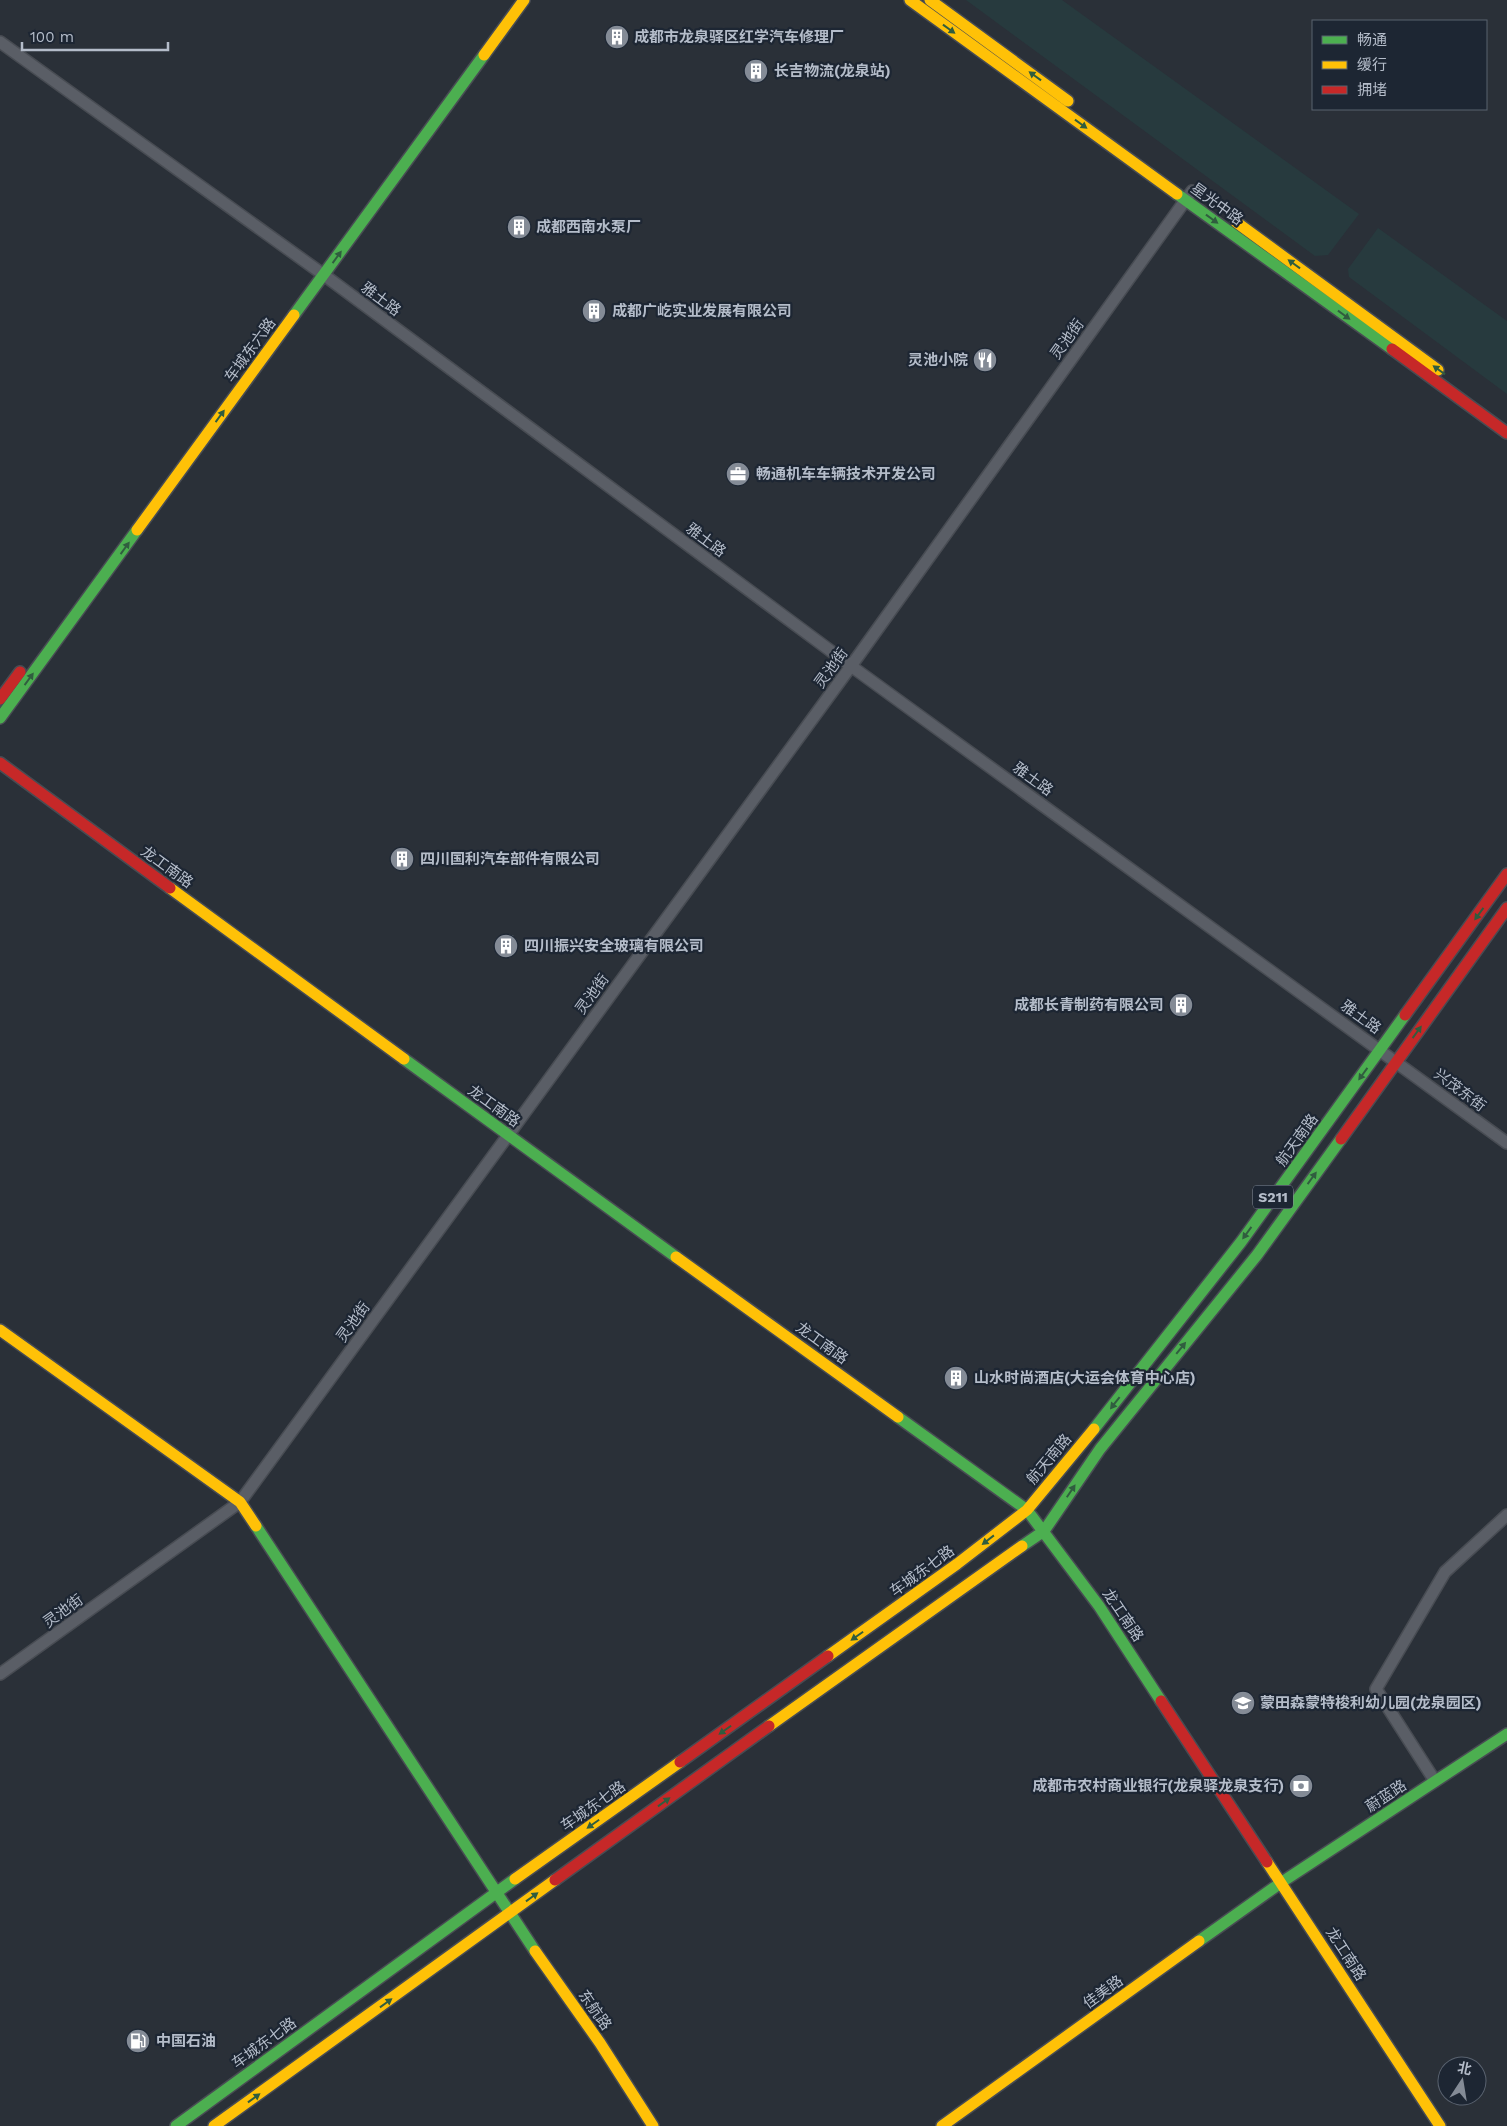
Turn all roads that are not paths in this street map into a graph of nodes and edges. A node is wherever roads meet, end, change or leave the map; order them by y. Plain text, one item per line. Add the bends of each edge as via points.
1 (510, 0) edge
2 (524, 0) edge
3 (910, 0) edge
4 (930, 0) edge
5 (0, 42) edge
6 (1189, 196) junction
7 (320, 272) junction
8 (1507, 420) edge
9 (1507, 433) edge
10 (851, 666) junction
11 (0, 699) edge
12 (0, 718) edge
13 (0, 763) edge
14 (1507, 874) edge
15 (1507, 908) edge
16 (1380, 1050) junction
17 (1396, 1061) junction
18 (508, 1135) junction
19 (1507, 1143) edge
20 (0, 1330) edge
21 (240, 1502) junction
22 (1027, 1510) junction
23 (1507, 1515) edge
24 (1044, 1531) junction
25 (0, 1674) edge
26 (1507, 1734) edge
27 (1435, 1781) junction
28 (1282, 1882) junction
29 (496, 1893) junction
30 (509, 1914) junction
31 (176, 2126) edge
32 (214, 2126) edge
33 (653, 2126) edge
34 (942, 2126) edge
35 (1440, 2126) edge

1 - 7 street, 车城东六路
7 -> 2 street, 车城东六路
3 -> 6 street, 星光中路
6 -> 4 street, 星光中路
5 - 7 street, 雅土路
8 -> 6 street, 星光中路
6 -> 9 street, 星光中路
6 - 10 street, 灵池街
7 - 10 street, 雅土路
7 - 11 street, 车城东六路
12 -> 7 street, 车城东六路
10 - 16 street, 雅土路
10 - 18 street, 灵池街
13 - 18 street, 龙工南路
14 -> 16 street, 航天南路 / S211
17 -> 15 street, S211
16 - 17 street, 雅土路
16 -> 22 street, 航天南路 / S211 via 1240,1242
17 - 19 street, 兴茂东街
24 -> 17 street, S211 via 1100,1449 1256,1255
18 - 21 street, 灵池街
18 - 22 street, 龙工南路
20 - 21 street
21 - 25 street, 灵池街
21 - 29 street, 东航路
22 - 24 street, 龙工南路
22 -> 29 street, 车城东七路 via 957,1564
23 - 27 street via 1445,1572 1376,1689
24 - 28 street, 龙工南路 via 1099,1606
30 -> 24 street
26 - 27 street, 蔚蓝路
27 - 28 street, 蔚蓝路
28 - 34 street, 佳美路
28 - 35 street, 龙工南路
29 - 30 street, 东航路
29 - 31 street, 车城东七路
32 -> 30 street
30 - 33 street, 东航路 via 600,2043

